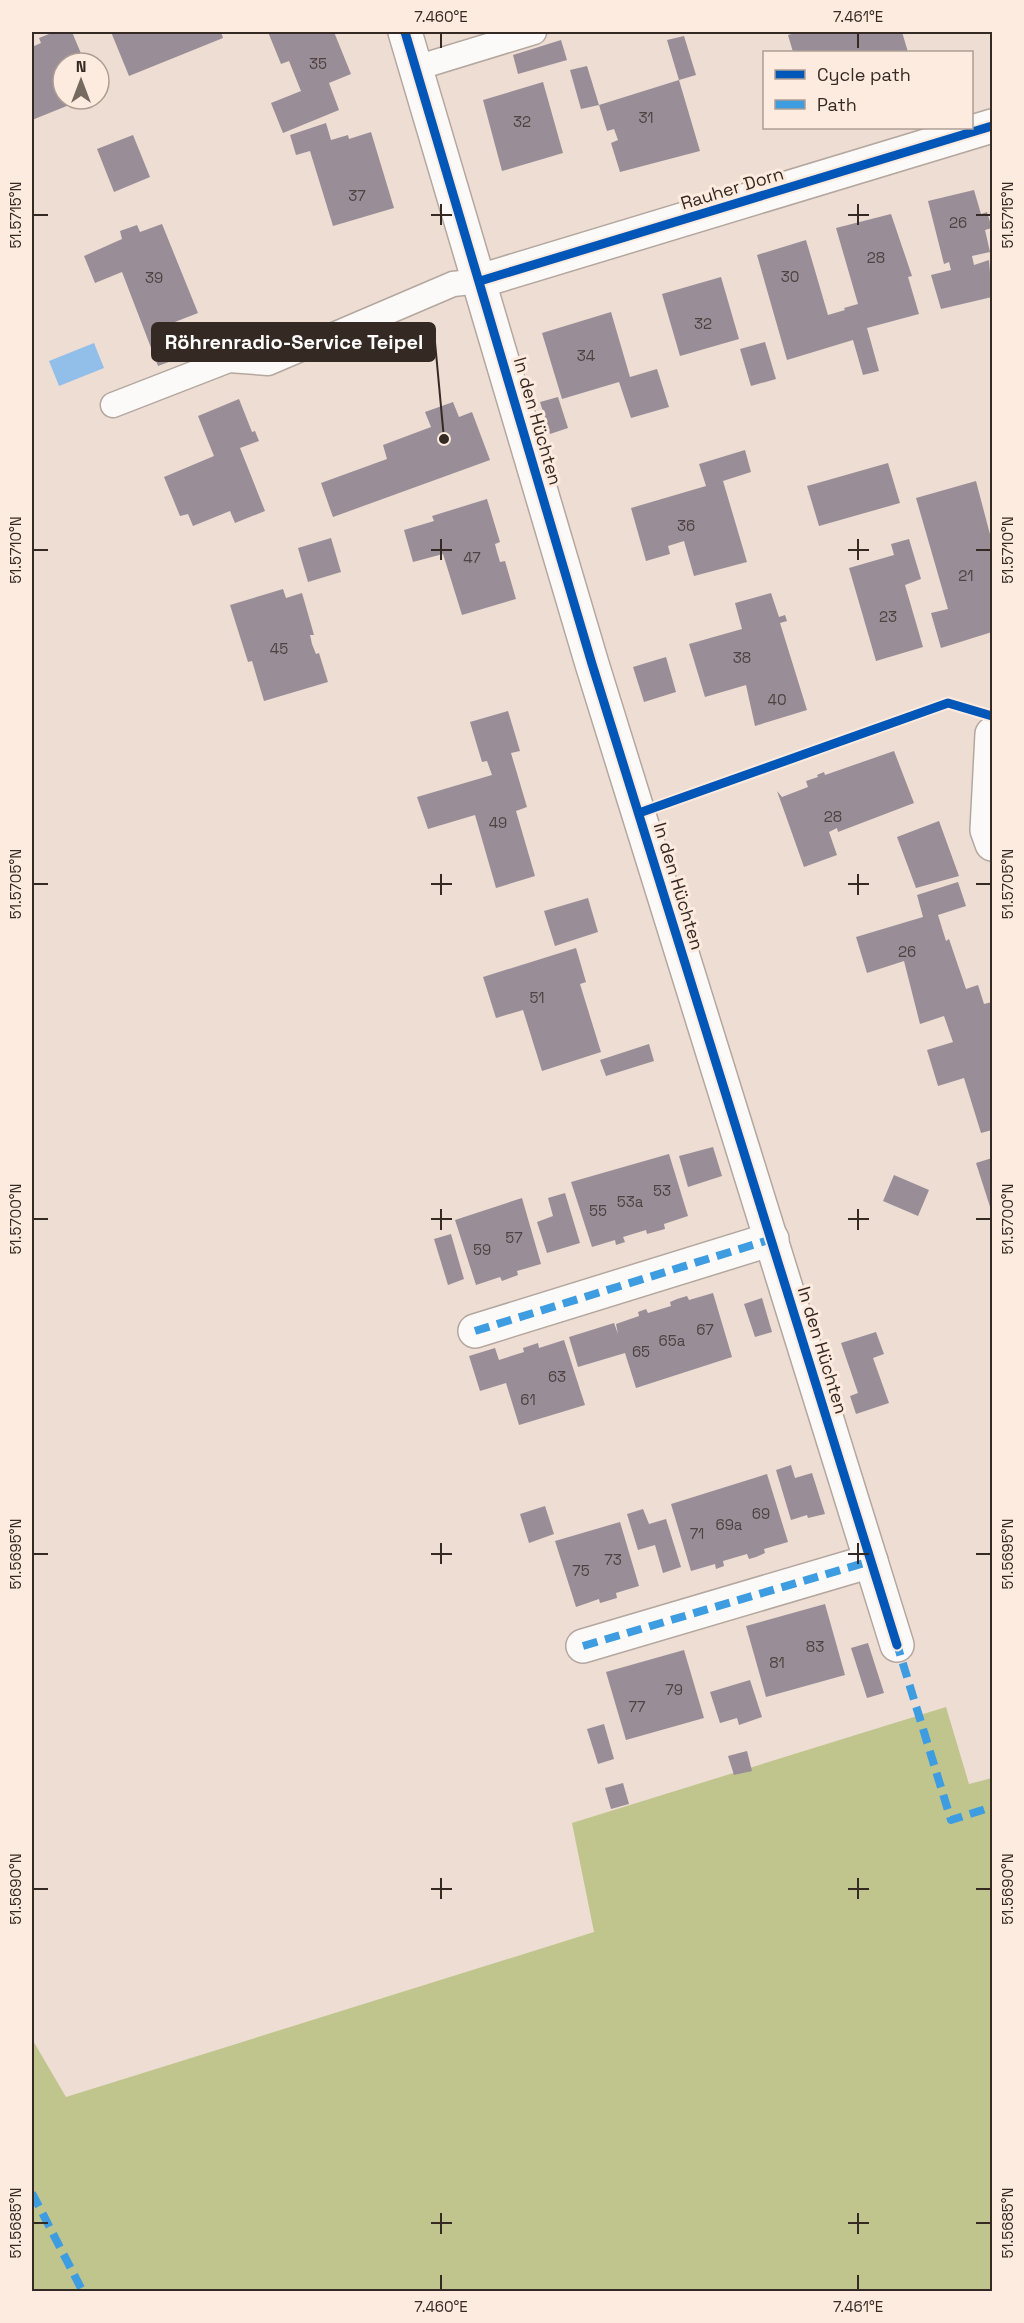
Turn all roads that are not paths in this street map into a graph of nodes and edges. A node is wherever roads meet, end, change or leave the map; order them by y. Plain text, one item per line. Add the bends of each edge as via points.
1 (405, 32) edge
2 (534, 32) edge
3 (416, 68) junction
4 (993, 126) edge
5 (480, 281) junction
6 (113, 405) dead end
7 (993, 734) edge
8 (993, 844) edge
9 (772, 1239) junction
10 (475, 1331) dead end
11 (871, 1561) junction
12 (897, 1645) dead end
13 (583, 1646) dead end

1 - 3 street, In den Hüchten
2 - 3 lane
3 - 5 street, In den Hüchten
4 - 5 street, Rauher Dorn
5 - 6 lane via 453,284 268,363 229,360
5 - 9 street, In den Hüchten via 592,663
7 - 8 street via 987,830
9 - 10 street
9 - 11 street, In den Hüchten
11 - 12 street, In den Hüchten
11 - 13 street

